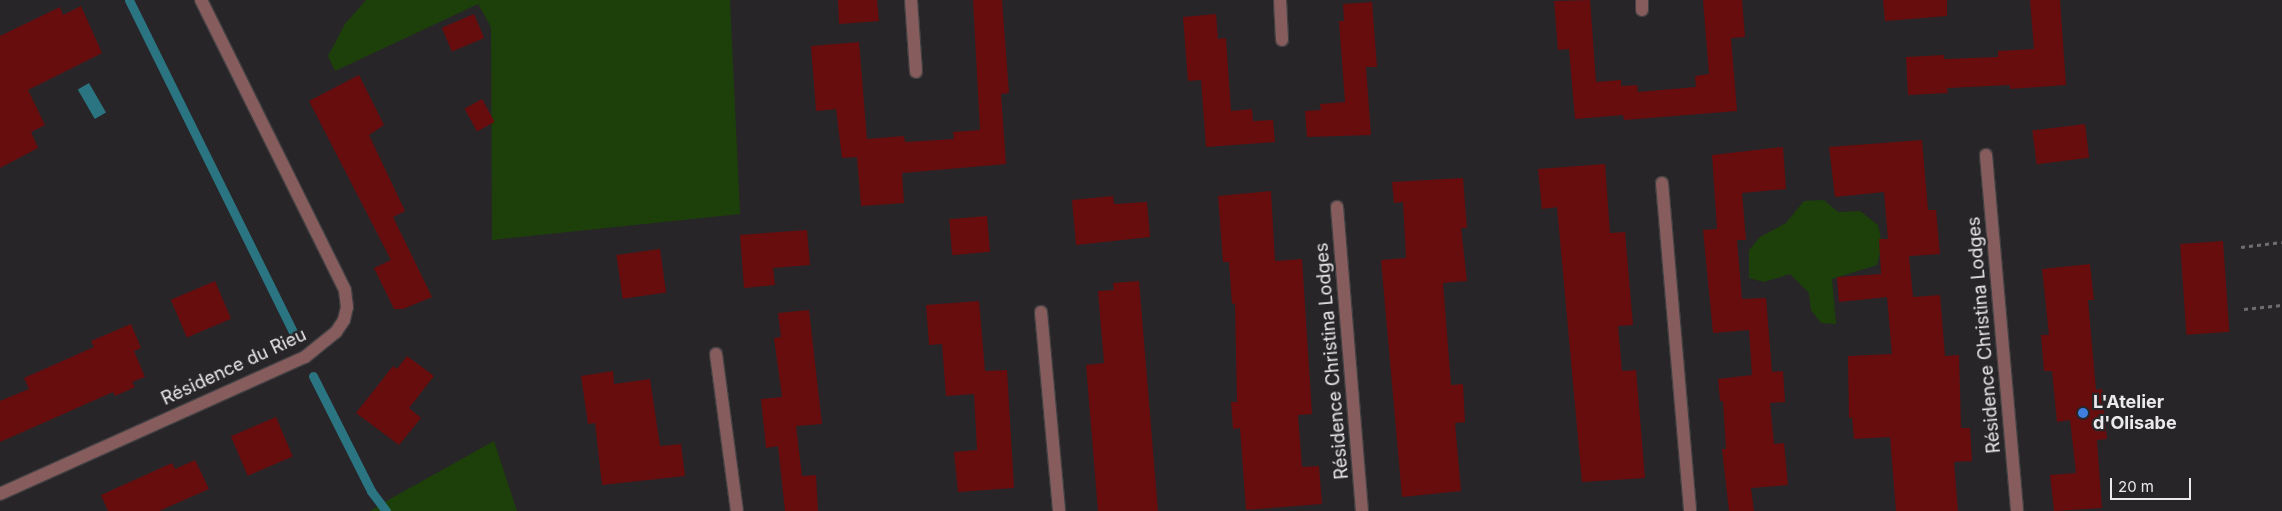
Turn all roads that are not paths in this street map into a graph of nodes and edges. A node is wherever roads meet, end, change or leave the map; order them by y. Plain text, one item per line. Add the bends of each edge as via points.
1 (201, 0) edge
2 (911, 0) edge
3 (1280, 0) edge
4 (1282, 40) dead end
5 (916, 72) dead end
6 (1986, 155) dead end
7 (1662, 182) dead end
8 (1337, 207) dead end
9 (1041, 312) dead end
10 (716, 354) dead end
11 (0, 494) edge
12 (737, 511) edge
13 (1059, 511) edge
14 (1362, 511) edge
15 (1690, 511) edge
16 (2017, 511) edge

1 - 11 street, Résidence du Rieu via 345,290 347,307 344,320 336,332 304,357
2 - 5 street
3 - 4 street
6 - 16 street, Résidence Christina Lodges
7 - 15 street
8 - 14 street, Résidence Christina Lodges
9 - 13 street
10 - 12 street

